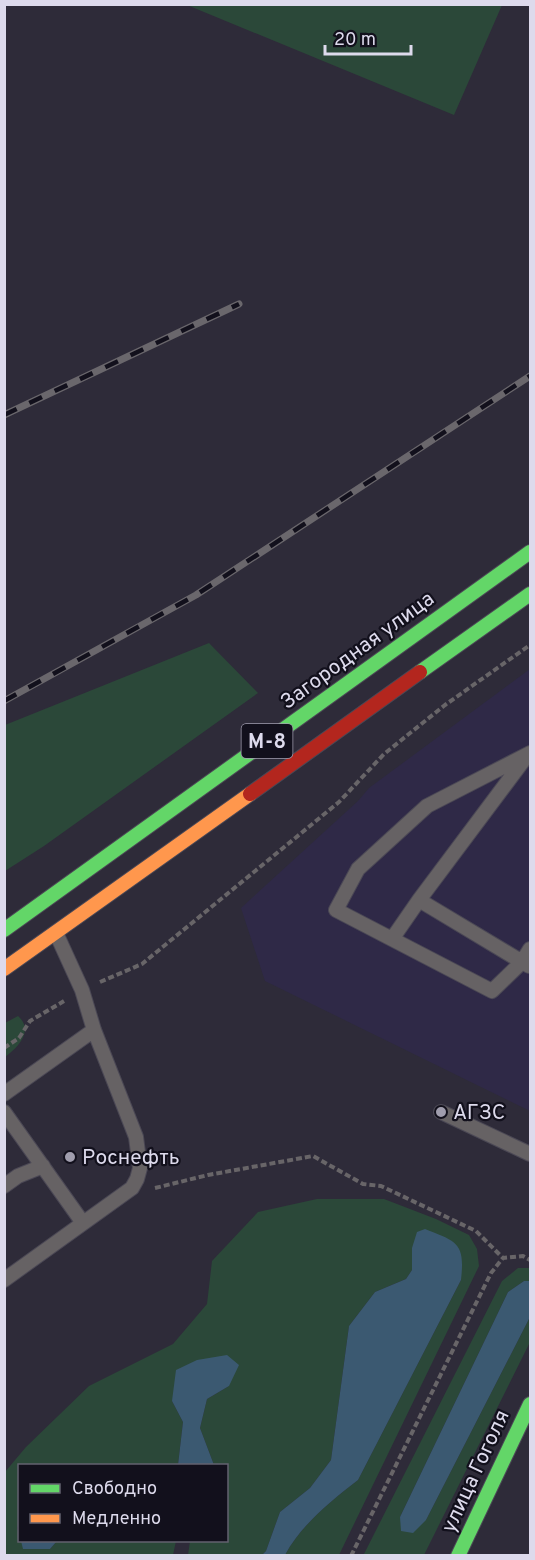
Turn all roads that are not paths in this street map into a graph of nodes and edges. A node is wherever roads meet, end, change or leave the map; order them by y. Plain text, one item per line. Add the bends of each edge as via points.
1 (531, 552) edge
2 (531, 594) edge
3 (529, 754) edge
4 (419, 900) junction
5 (4, 930) edge
6 (56, 931) junction
7 (392, 939) junction
8 (531, 949) edge
9 (526, 964) edge
10 (4, 969) edge
11 (94, 1030) junction
12 (4, 1094) edge
13 (4, 1112) edge
14 (441, 1112) dead end
15 (531, 1154) edge
16 (43, 1166) junction
17 (4, 1186) edge
18 (83, 1223) junction
19 (4, 1280) edge
20 (531, 1404) edge
21 (458, 1556) edge

1 - 5 main road, Загородная улица / М-8
2 - 6 main road, М-8
3 - 4 lane
3 - 7 lane via 427,806 358,869 336,910
4 - 7 lane
4 - 9 lane
6 - 10 main road, М-8
6 - 11 lane via 82,990
7 - 9 lane via 492,991
8 - 9 lane
11 - 12 lane
11 - 18 lane via 136,1137 140,1168 132,1188
13 - 16 lane
14 - 15 lane
16 - 17 lane
16 - 18 lane
18 - 19 lane
20 - 21 main road, улица Гоголя

